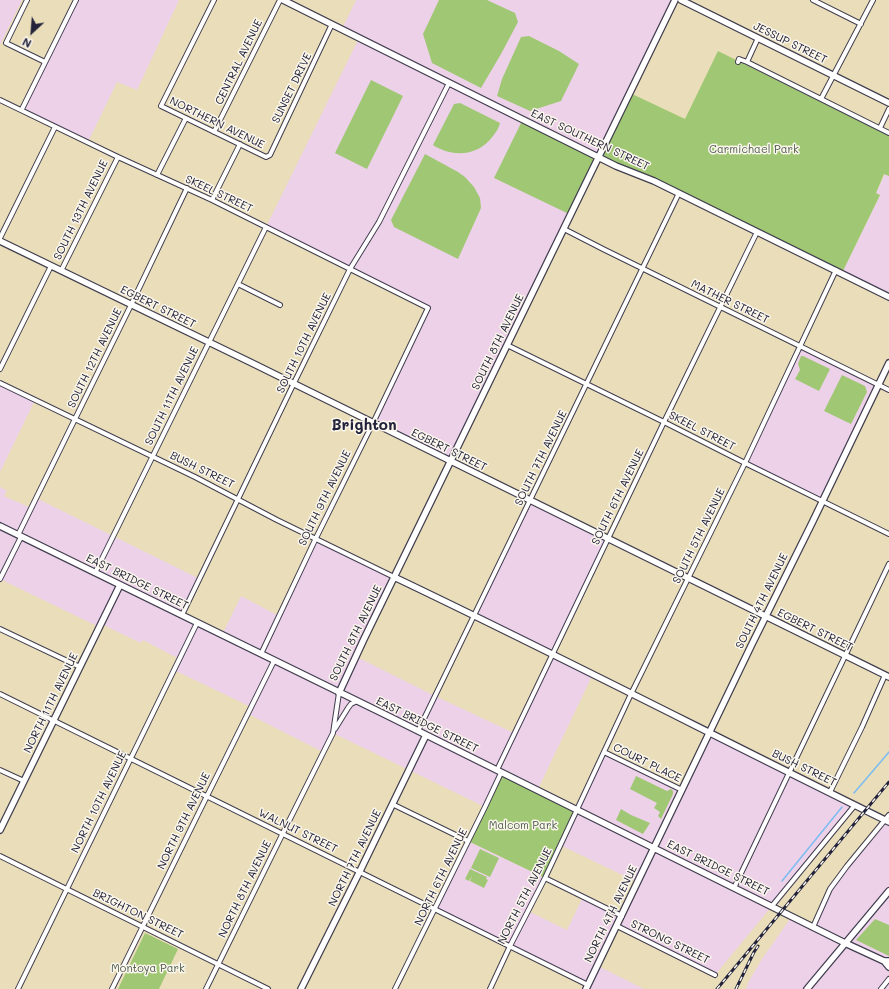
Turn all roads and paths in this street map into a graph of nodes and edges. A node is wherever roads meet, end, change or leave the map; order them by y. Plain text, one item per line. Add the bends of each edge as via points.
1 (27, 0) edge
2 (76, 0) edge
3 (214, 0) edge
4 (280, 0) edge
5 (283, 0) edge
6 (675, 0) edge
7 (682, 0) edge
8 (813, 0) edge
9 (872, 0) edge
10 (332, 24) junction
11 (861, 24) junction
12 (758, 38) junction
13 (45, 62) junction
14 (738, 62) dead end
15 (747, 62) junction
16 (833, 76) junction
17 (449, 83) junction
18 (0, 100) edge
19 (823, 101) junction
20 (889, 103) edge
21 (22, 109) junction
22 (889, 109) edge
23 (186, 118) junction
24 (56, 127) junction
25 (880, 128) junction
26 (214, 132) junction
27 (889, 133) edge
28 (240, 144) junction
29 (118, 157) junction
30 (266, 157) joint
31 (598, 157) junction
32 (157, 175) junction
33 (186, 188) junction
34 (679, 193) junction
35 (212, 200) junction
36 (266, 227) junction
37 (564, 229) junction
38 (757, 232) junction
39 (0, 240) edge
40 (51, 266) junction
41 (350, 269) junction
42 (642, 269) junction
43 (836, 270) junction
44 (61, 271) junction
45 (238, 284) junction
46 (889, 297) edge
47 (131, 305) junction
48 (280, 305) dead end
49 (720, 307) junction
50 (428, 308) joint
51 (209, 342) junction
52 (507, 345) junction
53 (800, 347) junction
54 (889, 363) edge
55 (0, 369) edge
56 (0, 383) edge
57 (294, 383) junction
58 (587, 384) junction
59 (879, 385) junction
60 (889, 390) edge
61 (75, 419) junction
62 (664, 422) junction
63 (373, 423) junction
64 (152, 457) junction
65 (451, 461) junction
66 (745, 463) junction
67 (238, 499) junction
68 (530, 500) junction
69 (823, 501) junction
70 (0, 526) edge
71 (889, 534) edge
72 (20, 536) junction
73 (316, 538) junction
74 (608, 538) junction
75 (889, 564) edge
76 (96, 573) junction
77 (394, 577) junction
78 (688, 578) junction
79 (0, 579) edge
80 (120, 585) junction
81 (182, 615) junction
82 (474, 616) junction
83 (766, 616) junction
84 (197, 623) junction
85 (0, 629) edge
86 (261, 654) junction
87 (553, 655) junction
88 (845, 656) junction
89 (274, 661) junction
90 (80, 667) junction
91 (887, 676) edge
92 (339, 693) junction
93 (0, 694) edge
94 (631, 694) junction
95 (357, 701) junction
96 (54, 720) junction
97 (418, 731) junction
98 (333, 733) junction
99 (709, 733) junction
100 (426, 735) junction
101 (604, 752) junction
102 (131, 758) junction
103 (0, 770) edge
104 (499, 772) junction
105 (790, 772) junction
106 (24, 781) junction
107 (682, 790) junction
108 (830, 792) junction
109 (207, 796) junction
110 (392, 804) junction
111 (855, 805) junction
112 (577, 810) junction
113 (888, 819) edge
114 (0, 830) edge
115 (282, 833) junction
116 (468, 841) junction
117 (654, 848) junction
118 (0, 856) edge
119 (360, 871) junction
120 (545, 878) junction
121 (734, 888) junction
122 (67, 889) junction
123 (889, 891) edge
124 (772, 906) junction
125 (435, 909) junction
126 (622, 916) junction
127 (617, 926) junction
128 (142, 927) junction
129 (813, 927) junction
130 (845, 943) junction
131 (510, 946) junction
132 (886, 961) edge
133 (218, 964) junction
134 (889, 967) edge
135 (715, 975) dead end
136 (889, 980) edge
137 (587, 987) edge
138 (18, 989) edge
139 (112, 989) edge
140 (206, 989) edge
141 (268, 989) edge
142 (301, 989) edge
143 (395, 989) edge
144 (490, 989) edge
145 (807, 989) edge
146 (881, 989) edge

1 - 13 street via 6,43
2 - 13 street
3 - 23 street, NORTHERN AVENUE via 161,106
4 - 26 street, CENTRAL AVENUE
5 - 10 street, EAST SOUTHERN STREET
6 - 31 street, SOUTH 8TH AVENUE
7 - 12 street, JESSUP STREET
8 - 11 street
9 - 11 street
10 - 17 street, EAST SOUTHERN STREET
10 - 30 street, SUNSET DRIVE via 270,155
11 - 16 street
12 - 15 street
12 - 16 street, JESSUP STREET
13 - 21 street
14 - 15 street via 739,59
15 - 19 street
16 - 19 street
16 - 20 street, JESSUP STREET
17 - 31 street, EAST SOUTHERN STREET
17 - 41 street, SOUTH 10TH AVENUE via 379,222
18 - 21 street, SKEEL STREET
19 - 25 street
21 - 24 street, SKEEL STREET
22 - 25 street
23 - 26 street, NORTHERN AVENUE
23 - 32 street
24 - 29 street, SKEEL STREET
24 - 39 street
25 - 27 street
26 - 28 street, NORTHERN AVENUE
28 - 30 street, NORTHERN AVENUE
28 - 35 street
29 - 32 street, SKEEL STREET
29 - 44 street, SOUTH 13TH AVENUE
31 - 34 street, EAST SOUTHERN STREET
31 - 37 street, SOUTH 8TH AVENUE
32 - 33 street, SKEEL STREET
33 - 35 street, SKEEL STREET
33 - 47 street, SOUTH 12TH AVENUE
34 - 38 street, EAST SOUTHERN STREET
34 - 42 street, SOUTH 7TH AVENUE
35 - 36 street, SKEEL STREET
36 - 41 street, SKEEL STREET
36 - 45 street, SOUTH 11TH AVENUE
37 - 42 street, MATHER STREET
37 - 52 street, SOUTH 8TH AVENUE
38 - 43 street, EAST SOUTHERN STREET
38 - 49 street, SOUTH 6TH AVENUE
39 - 40 street, EGBERT STREET
40 - 44 street, EGBERT STREET
40 - 55 street, SOUTH 13TH AVENUE
41 - 50 street, SKEEL STREET
41 - 57 street, SOUTH 10TH AVENUE
42 - 49 street, MATHER STREET
42 - 58 street, SOUTH 7TH AVENUE
43 - 46 street, EAST SOUTHERN STREET
43 - 53 street, SOUTH 5TH AVENUE
44 - 47 street, EGBERT STREET
45 - 48 street
45 - 51 street, SOUTH 11TH AVENUE
47 - 51 street, EGBERT STREET
47 - 61 street, SOUTH 12TH AVENUE
49 - 53 street, MATHER STREET
49 - 62 street, SOUTH 6TH AVENUE
50 - 63 street, SOUTH 9TH AVENUE
51 - 57 street, EGBERT STREET
51 - 64 street, SOUTH 11TH AVENUE
52 - 58 street, SKEEL STREET
52 - 65 street, SOUTH 8TH AVENUE
53 - 59 street, MATHER STREET
53 - 66 street, SOUTH 5TH AVENUE
54 - 59 street, SOUTH 4TH AVENUE
56 - 61 street, BUSH STREET
57 - 63 street, EGBERT STREET
57 - 67 street, SOUTH 10TH AVENUE
58 - 62 street, SKEEL STREET
58 - 68 street, SOUTH 7TH AVENUE
59 - 60 street, MATHER STREET
59 - 69 street, SOUTH 4TH AVENUE
61 - 64 street, BUSH STREET
61 - 72 street, SOUTH 12TH AVENUE
62 - 66 street, SKEEL STREET
62 - 74 street, SOUTH 6TH AVENUE
63 - 65 street, EGBERT STREET
63 - 73 street, SOUTH 9TH AVENUE
64 - 67 street, BUSH STREET
64 - 76 street, SOUTH 11TH AVENUE
65 - 68 street, EGBERT STREET
65 - 77 street, SOUTH 8TH AVENUE
66 - 69 street, SKEEL STREET
66 - 78 street, SOUTH 5TH AVENUE
67 - 73 street, BUSH STREET
67 - 81 street, SOUTH 10TH AVENUE
68 - 74 street, EGBERT STREET
68 - 82 street, SOUTH 7TH AVENUE
69 - 71 street, SKEEL STREET
69 - 83 street, SOUTH 4TH AVENUE
70 - 72 street, EAST BRIDGE STREET
72 - 76 street, EAST BRIDGE STREET
72 - 79 street, SOUTH 12TH AVENUE
73 - 77 street, BUSH STREET
73 - 86 street, SOUTH 9TH AVENUE
74 - 78 street, EGBERT STREET
74 - 87 street, SOUTH 6TH AVENUE
75 - 88 street
76 - 80 street, EAST BRIDGE STREET
77 - 82 street, BUSH STREET
77 - 92 street, SOUTH 8TH AVENUE
78 - 83 street, EGBERT STREET
78 - 94 street, SOUTH 5TH AVENUE
80 - 81 street, EAST BRIDGE STREET
80 - 90 street, NORTH 11TH AVENUE
81 - 84 street, EAST BRIDGE STREET
82 - 87 street, BUSH STREET
82 - 97 street, SOUTH 7TH AVENUE
83 - 88 street, EGBERT STREET
83 - 99 street, SOUTH 4TH AVENUE
84 - 86 street, EAST BRIDGE STREET
84 - 102 street, NORTH 10TH AVENUE
85 - 90 street
86 - 89 street, EAST BRIDGE STREET
87 - 94 street, BUSH STREET
87 - 104 street, SOUTH 6TH AVENUE
88 - 91 street, EGBERT STREET
88 - 105 street
89 - 92 street, EAST BRIDGE STREET
89 - 109 street, NORTH 9TH AVENUE
90 - 96 street, NORTH 11TH AVENUE
91 - 108 street
92 - 95 street, EAST BRIDGE STREET
92 - 98 street, NORTH 8TH AVENUE
93 - 96 street, WALNUT STREET
94 - 99 street, BUSH STREET
94 - 101 street, SOUTH 5TH AVENUE
95 - 97 street, EAST BRIDGE STREET
95 - 98 street, NORTH 8TH AVENUE via 348,708
96 - 102 street, WALNUT STREET
96 - 106 street, NORTH 11TH AVENUE
97 - 100 street, EAST BRIDGE STREET
98 - 115 street, NORTH 8TH AVENUE
99 - 105 street, BUSH STREET
99 - 107 street, SOUTH 4TH AVENUE
100 - 104 street, EAST BRIDGE STREET
100 - 110 street, NORTH 7TH AVENUE
101 - 107 street, COURT PLACE
101 - 112 street, SOUTH 5TH AVENUE
102 - 109 street, WALNUT STREET
102 - 122 street, NORTH 10TH AVENUE
103 - 106 street
104 - 112 street, EAST BRIDGE STREET
104 - 116 street, NORTH 6TH AVENUE
105 - 108 street, BUSH STREET
105 - 121 street
106 - 114 street, NORTH 11TH AVENUE
107 - 117 street, SOUTH 4TH AVENUE
108 - 111 street, BUSH STREET
109 - 115 street, WALNUT STREET
109 - 128 street, NORTH 9TH AVENUE
110 - 116 street
110 - 119 street, NORTH 7TH AVENUE
111 - 113 street, BUSH STREET
111 - 124 street
112 - 117 street, EAST BRIDGE STREET
112 - 120 street, NORTH 5TH AVENUE
113 - 129 street via 830,889
115 - 119 street, WALNUT STREET
115 - 133 street, NORTH 8TH AVENUE
116 - 125 street, NORTH 6TH AVENUE
117 - 121 street, EAST BRIDGE STREET
117 - 126 street, NORTH 4TH AVENUE
118 - 122 street, BRIGHTON STREET
119 - 125 street, WALNUT STREET
119 - 142 street, NORTH 7TH AVENUE
120 - 126 street, STRONG STREET
120 - 131 street, NORTH 5TH AVENUE
121 - 124 street, EAST BRIDGE STREET
122 - 128 street, BRIGHTON STREET
122 - 138 street, NORTH 10TH AVENUE
123 - 130 street
124 - 129 street, EAST BRIDGE STREET
125 - 131 street, WALNUT STREET
125 - 143 street, NORTH 6TH AVENUE
126 - 127 street, NORTH 4TH AVENUE
127 - 135 street, STRONG STREET
127 - 137 street, NORTH 4TH AVENUE
128 - 133 street, BRIGHTON STREET
128 - 139 street, NORTH 9TH AVENUE
129 - 130 street, EAST BRIDGE STREET
130 - 132 street, EAST BRIDGE STREET
130 - 145 street
131 - 137 street, WALNUT STREET
131 - 144 street, NORTH 5TH AVENUE
132 - 134 street
133 - 140 street, NORTH 8TH AVENUE
133 - 141 street, BRIGHTON STREET
136 - 146 street

